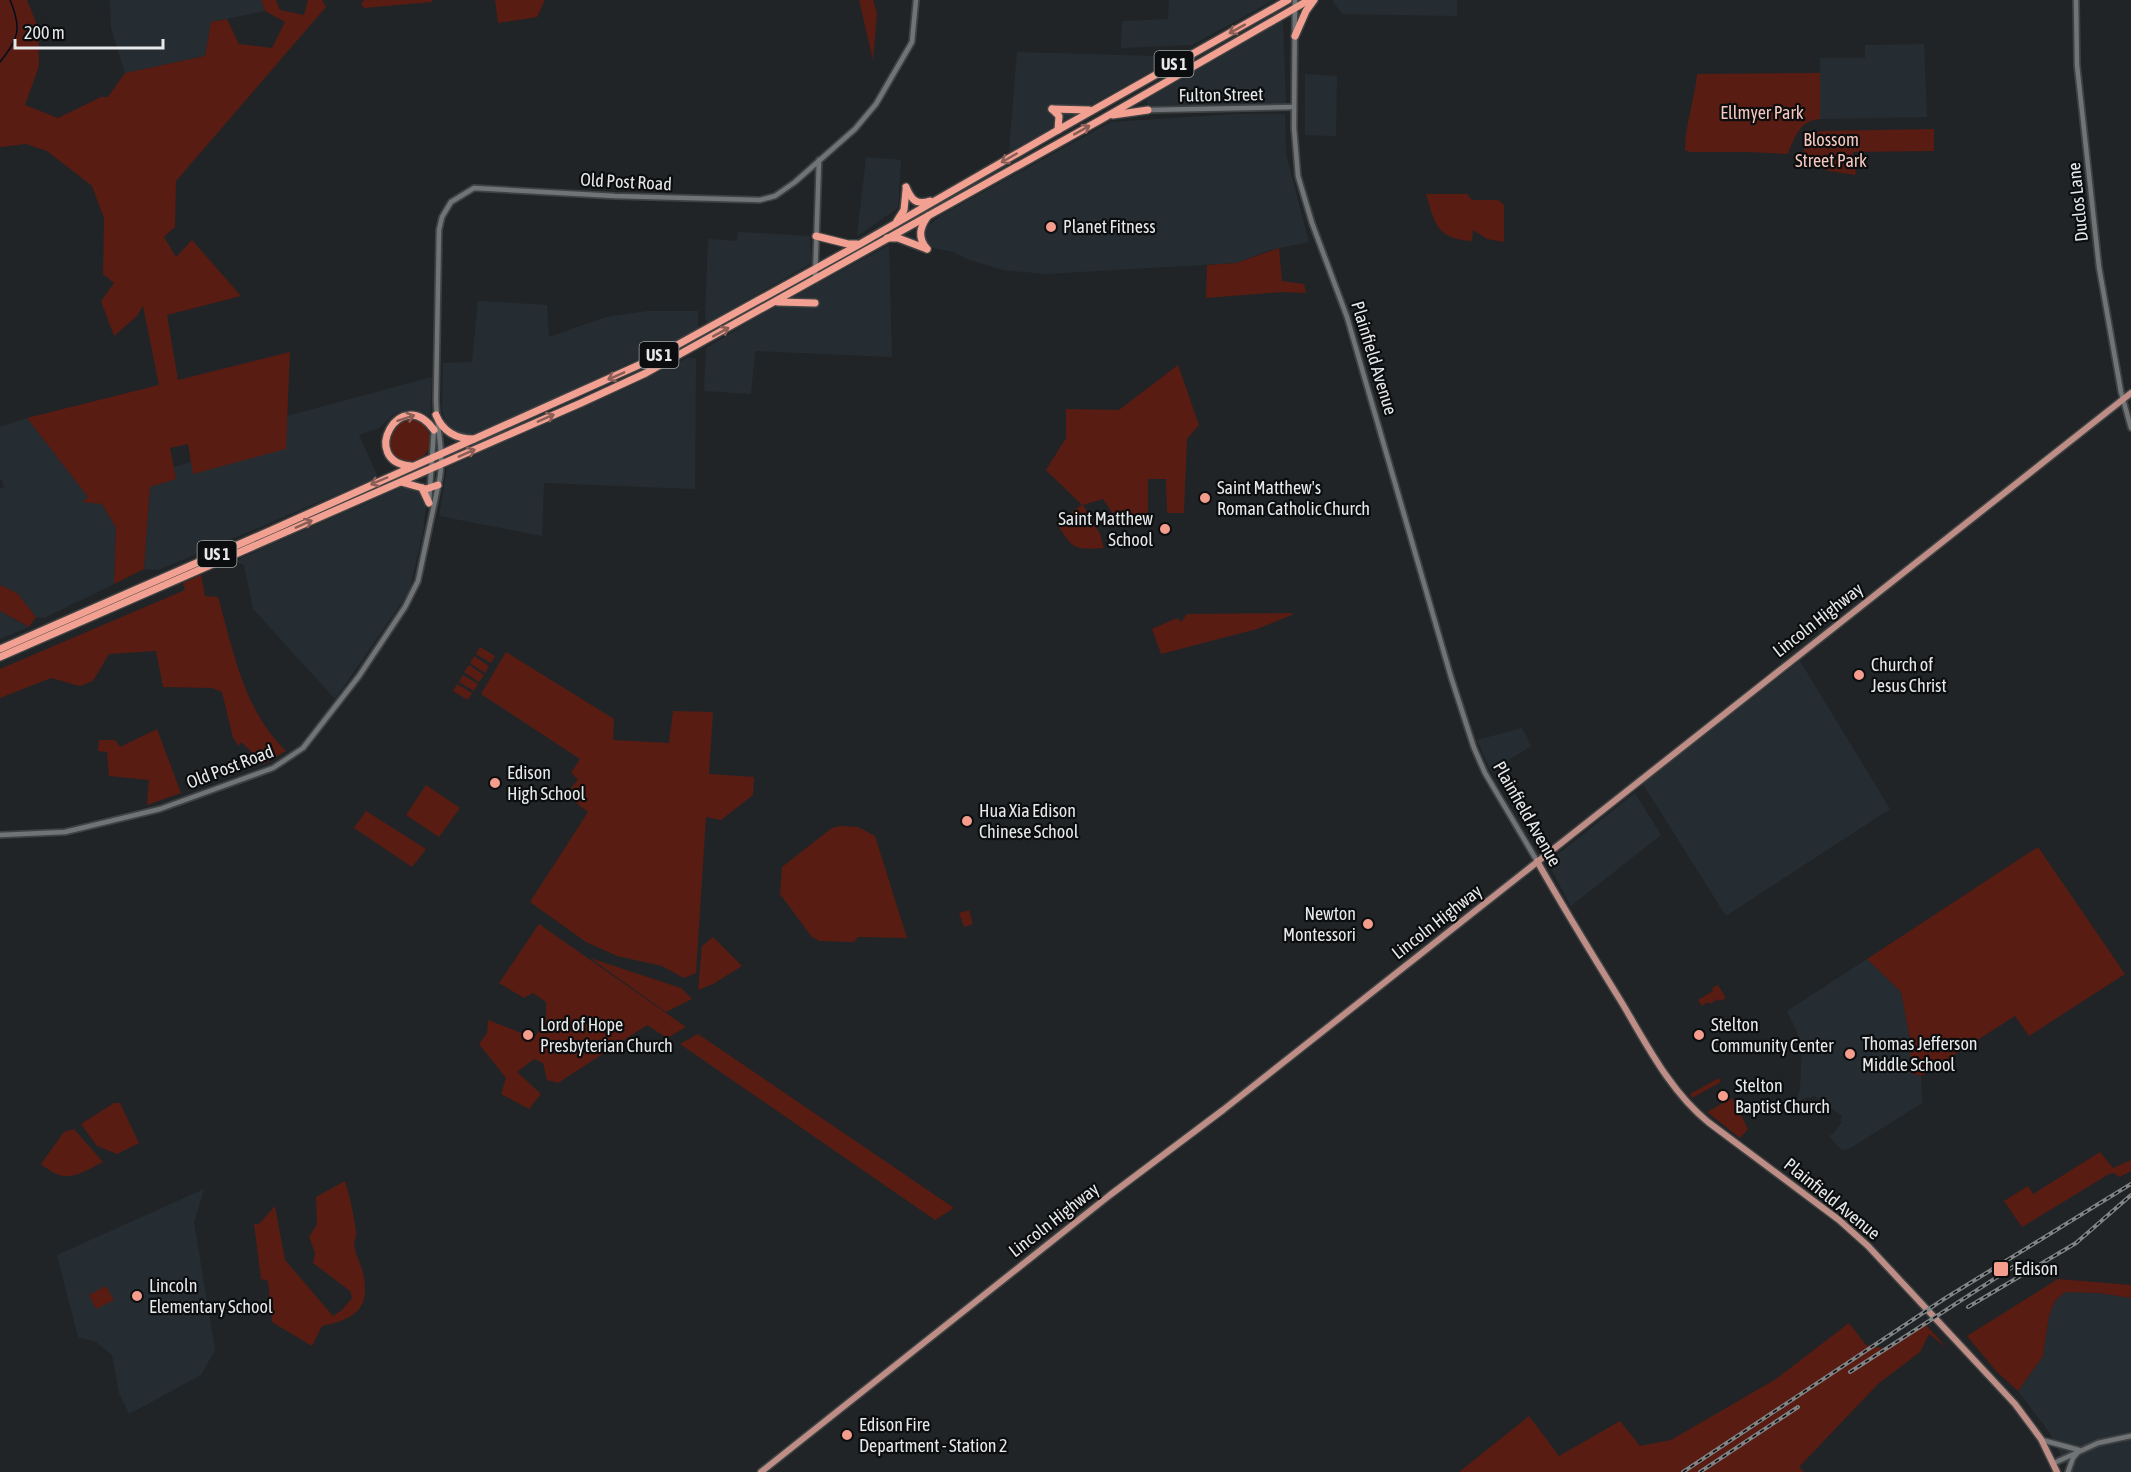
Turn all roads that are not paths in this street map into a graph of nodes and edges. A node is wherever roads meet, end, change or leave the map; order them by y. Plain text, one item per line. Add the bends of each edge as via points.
1 (916, 0) edge
2 (1288, 0) edge
3 (1295, 0) edge
4 (1312, 0) edge
5 (2076, 0) edge
6 (1295, 9) junction
7 (1295, 36) junction
8 (1143, 95) junction
9 (1108, 102) junction
10 (1294, 107) junction
11 (1148, 110) junction
12 (1102, 119) junction
13 (1058, 130) junction
14 (819, 160) junction
15 (949, 192) junction
16 (928, 215) junction
17 (895, 223) junction
18 (816, 236) junction
19 (887, 237) junction
20 (860, 244) junction
21 (815, 269) junction
22 (815, 280) junction
23 (776, 302) junction
24 (815, 303) dead end
25 (2131, 393) edge
26 (2124, 399) junction
27 (435, 422) junction
28 (2131, 428) edge
29 (477, 438) junction
30 (441, 454) junction
31 (432, 458) junction
32 (442, 464) junction
33 (414, 466) junction
34 (432, 468) junction
35 (401, 482) junction
36 (438, 485) junction
37 (422, 488) junction
38 (430, 489) junction
39 (430, 506) junction
40 (0, 649) edge
41 (0, 657) edge
42 (0, 835) edge
43 (1537, 861) junction
44 (2131, 1436) edge
45 (2041, 1439) junction
46 (2079, 1450) junction
47 (2054, 1463) junction
48 (761, 1472) edge
49 (2057, 1472) edge
50 (2068, 1472) edge

1 - 14 street, Old Post Road via 912,42 886,88 855,129
2 -> 9 highway, US 1
3 - 6 street, Plainfield Avenue
4 - 6 highway, US 1
4 - 7 highway
5 - 26 street, Duclos Lane via 2077,64 2097,252
6 - 7 street, Plainfield Avenue
6 - 8 highway, US 1
7 - 10 street, Plainfield Avenue
8 - 11 highway via 1141,105
8 - 12 highway, US 1
9 - 13 highway, US 1
9 - 13 highway via 1089,111 1052,109 1059,116
10 - 11 street, Fulton Street
10 - 43 street, Plainfield Avenue via 1298,176 1347,317 1461,708 1485,773
11 - 12 highway
16 -> 12 highway, US 1
13 -> 15 highway, US 1
14 - 18 street
14 - 27 street, Old Post Road via 775,196 760,200 474,188 461,194 446,208 440,230
15 - 17 highway, US 1
15 - 17 highway via 922,203 910,198 906,187 903,210
16 - 19 highway, US 1
16 - 19 highway via 920,233 927,249
17 - 20 highway, US 1
18 - 20 highway
18 - 21 street
19 - 22 highway, US 1
20 - 21 highway, US 1
21 - 22 street
21 -> 29 highway, US 1 via 650,360
22 - 23 highway, US 1
23 - 24 highway
32 -> 23 highway, US 1 via 646,373
25 - 26 main road, Lincoln Highway
26 - 28 street, Duclos Lane
26 - 43 main road, Lincoln Highway
27 - 29 highway via 461,438
27 - 30 street, Old Post Road
27 - 31 street, Old Post Road
33 -> 27 highway via 398,463 390,456 386,445 390,428 400,418 416,415
29 - 30 highway, US 1
30 - 31 highway, US 1
30 - 32 street, Old Post Road
31 - 33 highway, US 1
31 - 34 street, Old Post Road
32 - 34 highway, US 1
32 - 36 street, Old Post Road
33 -> 40 highway, US 1
34 - 35 highway, US 1
34 - 38 street, Old Post Road
35 - 37 highway
41 -> 35 highway, US 1
36 - 38 highway
36 - 39 street, Old Post Road via 434,506
37 - 38 highway
37 - 39 highway
38 - 39 street, Old Post Road
39 - 42 street, Old Post Road via 418,581 405,606 359,676 294,754 247,779 160,809 65,832
43 - 45 main road, Plainfield Avenue via 1688,1105 1852,1231 2015,1404
43 - 48 main road, Lincoln Highway
44 - 46 street
45 - 46 street
45 - 47 main road, Plainfield Avenue
46 - 47 street
46 - 50 street
47 - 49 main road, Plainfield Avenue

